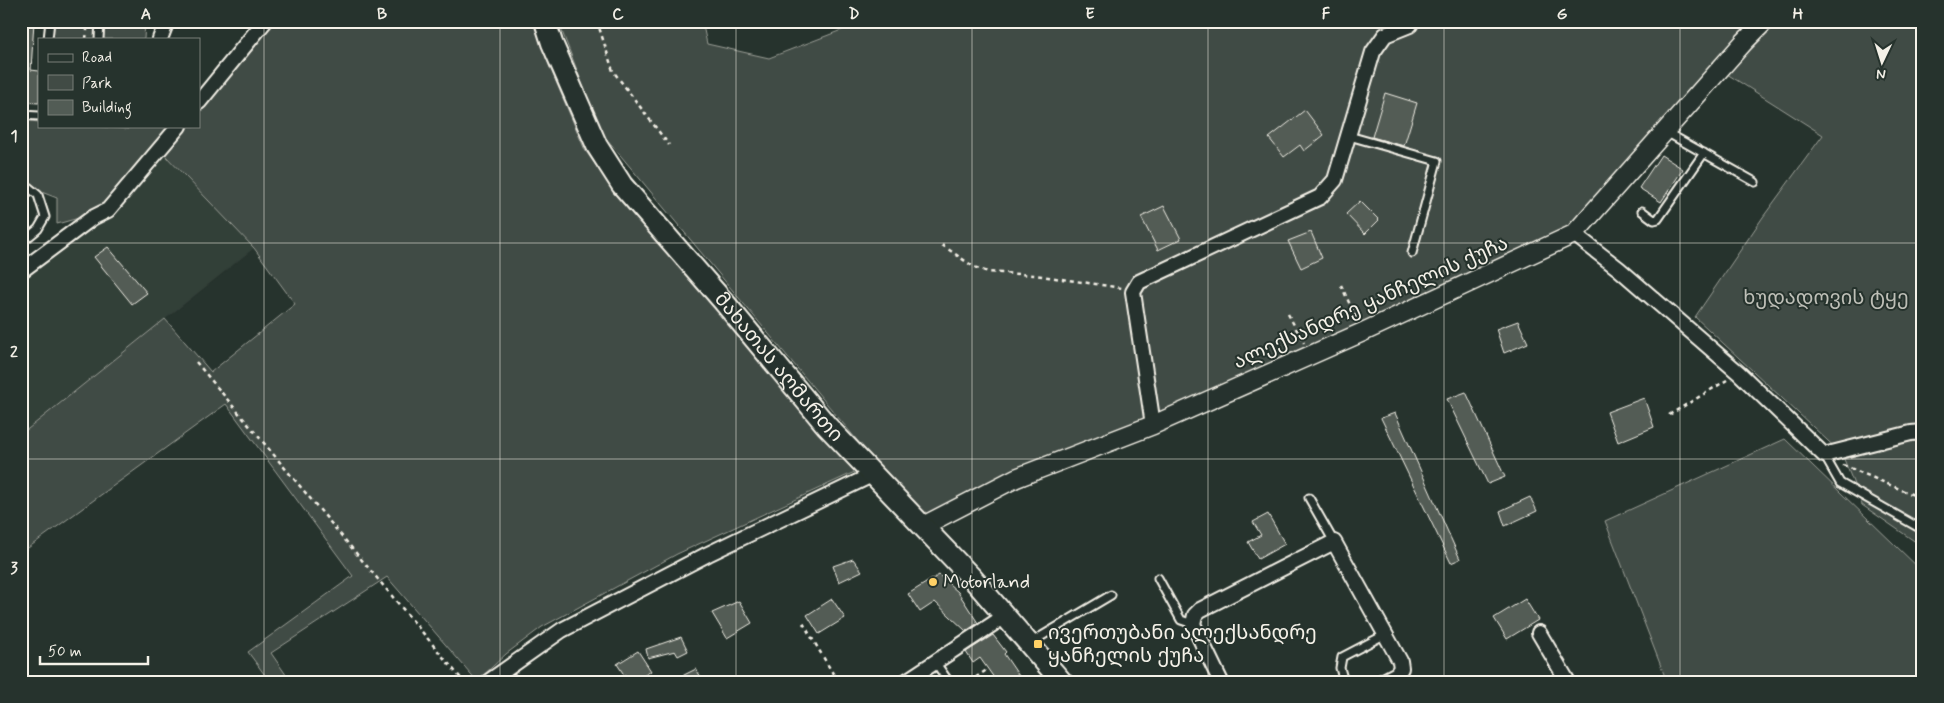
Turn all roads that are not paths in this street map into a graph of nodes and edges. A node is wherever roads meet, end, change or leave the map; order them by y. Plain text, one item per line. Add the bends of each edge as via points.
1 (50, 21) edge
2 (100, 21) edge
3 (167, 21) edge
4 (266, 21) edge
5 (545, 21) edge
6 (1766, 21) edge
7 (1410, 25) dead end
8 (48, 38) edge
9 (99, 38) edge
10 (160, 38) edge
11 (219, 78) junction
12 (200, 85) edge
13 (200, 101) edge
14 (21, 115) edge
15 (38, 116) edge
16 (176, 128) edge
17 (1665, 132) junction
18 (1349, 136) junction
19 (1704, 153) junction
20 (21, 181) edge
21 (1755, 182) dead end
22 (1642, 211) dead end
23 (1574, 234) junction
24 (21, 243) edge
25 (1412, 253) dead end
26 (21, 271) edge
27 (1153, 424) junction
28 (1923, 432) edge
29 (1824, 456) junction
30 (874, 474) junction
31 (1309, 498) dead end
32 (924, 526) junction
33 (1923, 530) edge
34 (1334, 542) junction
35 (1158, 578) dead end
36 (1111, 595) dead end
37 (1005, 616) junction
38 (1194, 624) junction
39 (1539, 633) dead end
40 (1386, 634) junction
41 (1030, 644) junction
42 (935, 662) junction
43 (1058, 681) edge
44 (488, 682) edge
45 (905, 682) edge
46 (949, 682) edge
47 (1221, 682) edge
48 (1344, 682) edge
49 (1382, 682) edge
50 (1568, 682) edge

1 - 8 lane
2 - 9 lane
3 - 10 street
4 - 11 street
5 - 30 main road, მახათას აღმართი via 596,146 622,185 827,426
6 - 17 street, ალექსანდრე ყანჩელის ქუჩა
7 - 18 street via 1386,35 1373,52
11 - 12 street
11 - 13 street
14 - 15 lane
16 - 26 street via 108,210 92,218
17 - 19 lane
17 - 23 street, ალექსანდრე ყანჩელის ქუჩა
18 - 25 lane via 1437,160
18 - 27 street via 1335,180 1320,198 1139,282 1133,292
19 - 21 lane
19 - 22 lane via 1658,219 1654,220
20 - 24 lane via 38,195 45,217 38,229
23 - 27 street, ალექსანდრე ყანჩელის ქუჩა
23 - 29 street via 1739,373
27 - 32 street, ალექსანდრე ყანჩელის ქუჩა via 1016,478
28 - 29 street
29 - 33 lane via 1840,483
30 - 32 main road, მახათას აღმართი
30 - 44 street via 708,554 562,630
31 - 34 lane
32 - 37 main road, მახათას აღმართი
34 - 38 street via 1200,610 1195,615
34 - 40 street
35 - 38 lane via 1181,620
36 - 41 lane
37 - 41 main road, მახათას აღმართი
37 - 42 street
38 - 47 street
39 - 50 street
40 - 48 lane via 1342,657 1340,668
40 - 49 street via 1401,668
41 - 43 main road, მახათას აღმართი
42 - 45 street
42 - 46 lane

